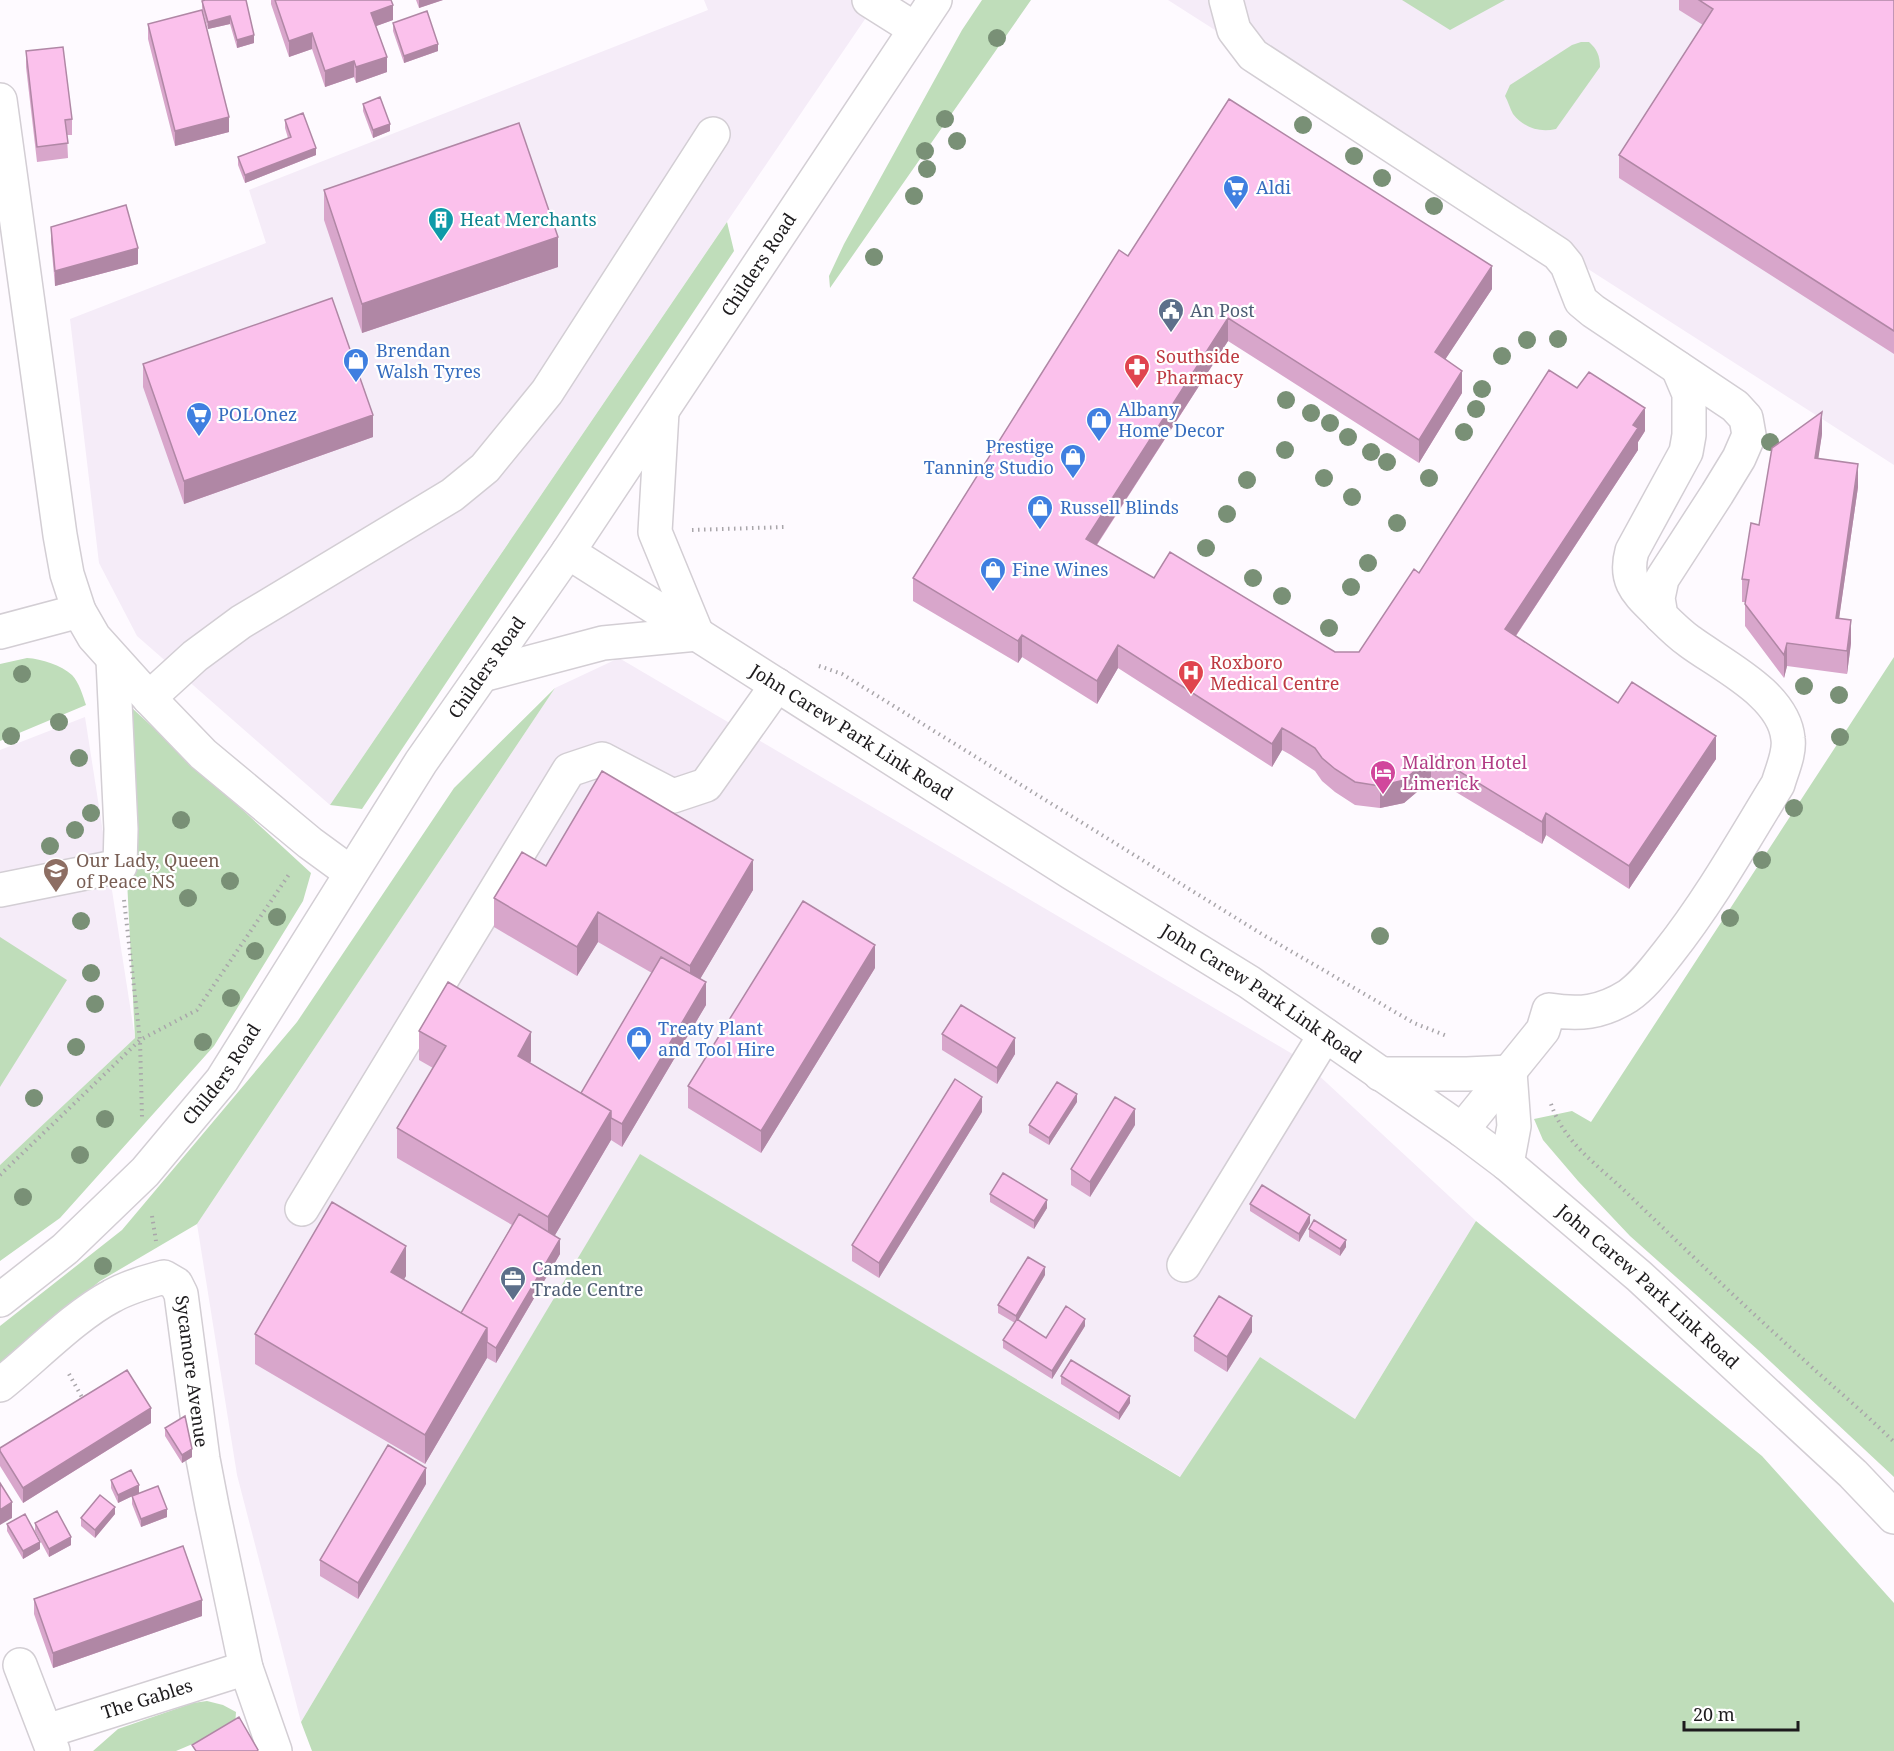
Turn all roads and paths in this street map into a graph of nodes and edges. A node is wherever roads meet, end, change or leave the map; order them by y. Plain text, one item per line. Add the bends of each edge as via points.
1 (869, 0) edge
2 (934, 0) edge
3 (1226, 0) edge
4 (915, 29) junction
5 (0, 100) edge
6 (712, 134) dead end
7 (1678, 368) junction
8 (662, 411) junction
9 (568, 552) junction
10 (79, 612) junction
11 (1661, 616) junction
12 (0, 632) edge
13 (697, 634) junction
14 (113, 660) junction
15 (482, 675) junction
16 (777, 685) junction
17 (149, 698) junction
18 (310, 843) junction
19 (120, 866) junction
20 (351, 873) junction
21 (0, 890) edge
22 (1325, 1035) junction
23 (1454, 1039) dead end
24 (140, 1040) junction
25 (1514, 1067) junction
26 (1380, 1074) junction
27 (1462, 1130) junction
28 (1507, 1164) junction
29 (145, 1172) junction
30 (0, 1175) edge
31 (302, 1209) dead end
32 (1184, 1265) dead end
33 (164, 1277) junction
34 (0, 1300) edge
35 (0, 1385) edge
36 (1894, 1442) edge
37 (1894, 1517) edge
38 (20, 1665) dead end
39 (246, 1668) junction
40 (50, 1741) edge
41 (275, 1751) edge

1 - 4 main road
2 - 4 main road, Childers Road
3 - 7 main road via 1234,30 1253,55 1558,254 1567,265 1581,301
4 - 8 main road, Childers Road
5 - 10 main road via 60,535
6 - 17 main road via 547,392 485,468 452,495 241,622 195,656
7 - 11 main road via 1689,394 1686,452 1632,551 1629,565 1629,577
7 - 11 main road via 1735,406 1746,418 1749,435 1739,458 1662,579 1658,597
8 - 9 main road, Childers Road
8 - 13 main road via 655,532
9 - 13 main road, John Carew Park Link Road
9 - 15 main road, Childers Road
10 - 12 main road
10 - 14 main road
11 - 25 main road via 1688,641 1767,696 1780,715 1788,739 1778,784 1690,926 1646,981 1628,996 1598,1009 1572,1014 1549,1010 1543,1030
13 - 15 main road via 603,643
13 - 16 main road, John Carew Park Link Road
14 - 17 main road
14 - 19 main road
15 - 20 main road, Childers Road
16 - 22 main road, John Carew Park Link Road via 1249,982
16 - 23 path via 811,663 842,674 1265,936 1414,1023
16 - 31 main road via 706,785 673,796 602,759 569,770
17 - 18 main road via 223,772
18 - 20 main road
18 - 24 path via 197,1010
19 - 21 main road
19 - 24 path
20 - 29 main road, Childers Road via 222,1080
22 - 26 main road, John Carew Park Link Road
22 - 32 main road
24 - 29 path
24 - 30 path
25 - 26 main road via 1467,1074
25 - 27 main road
25 - 28 main road via 1515,1126
25 - 36 path via 1534,1075 1541,1083 1555,1116 1576,1147
26 - 27 main road, John Carew Park Link Road
27 - 28 main road, John Carew Park Link Road
28 - 37 main road, John Carew Park Link Road via 1655,1292 1853,1474
29 - 33 path
29 - 34 main road, Childers Road via 65,1250
33 - 35 main road, Sycamore Avenue via 107,1299
33 - 39 main road, Sycamore Avenue via 176,1284 181,1294 203,1458
38 - 40 main road, The Gables
39 - 40 main road, The Gables
39 - 41 main road, Sycamore Avenue

